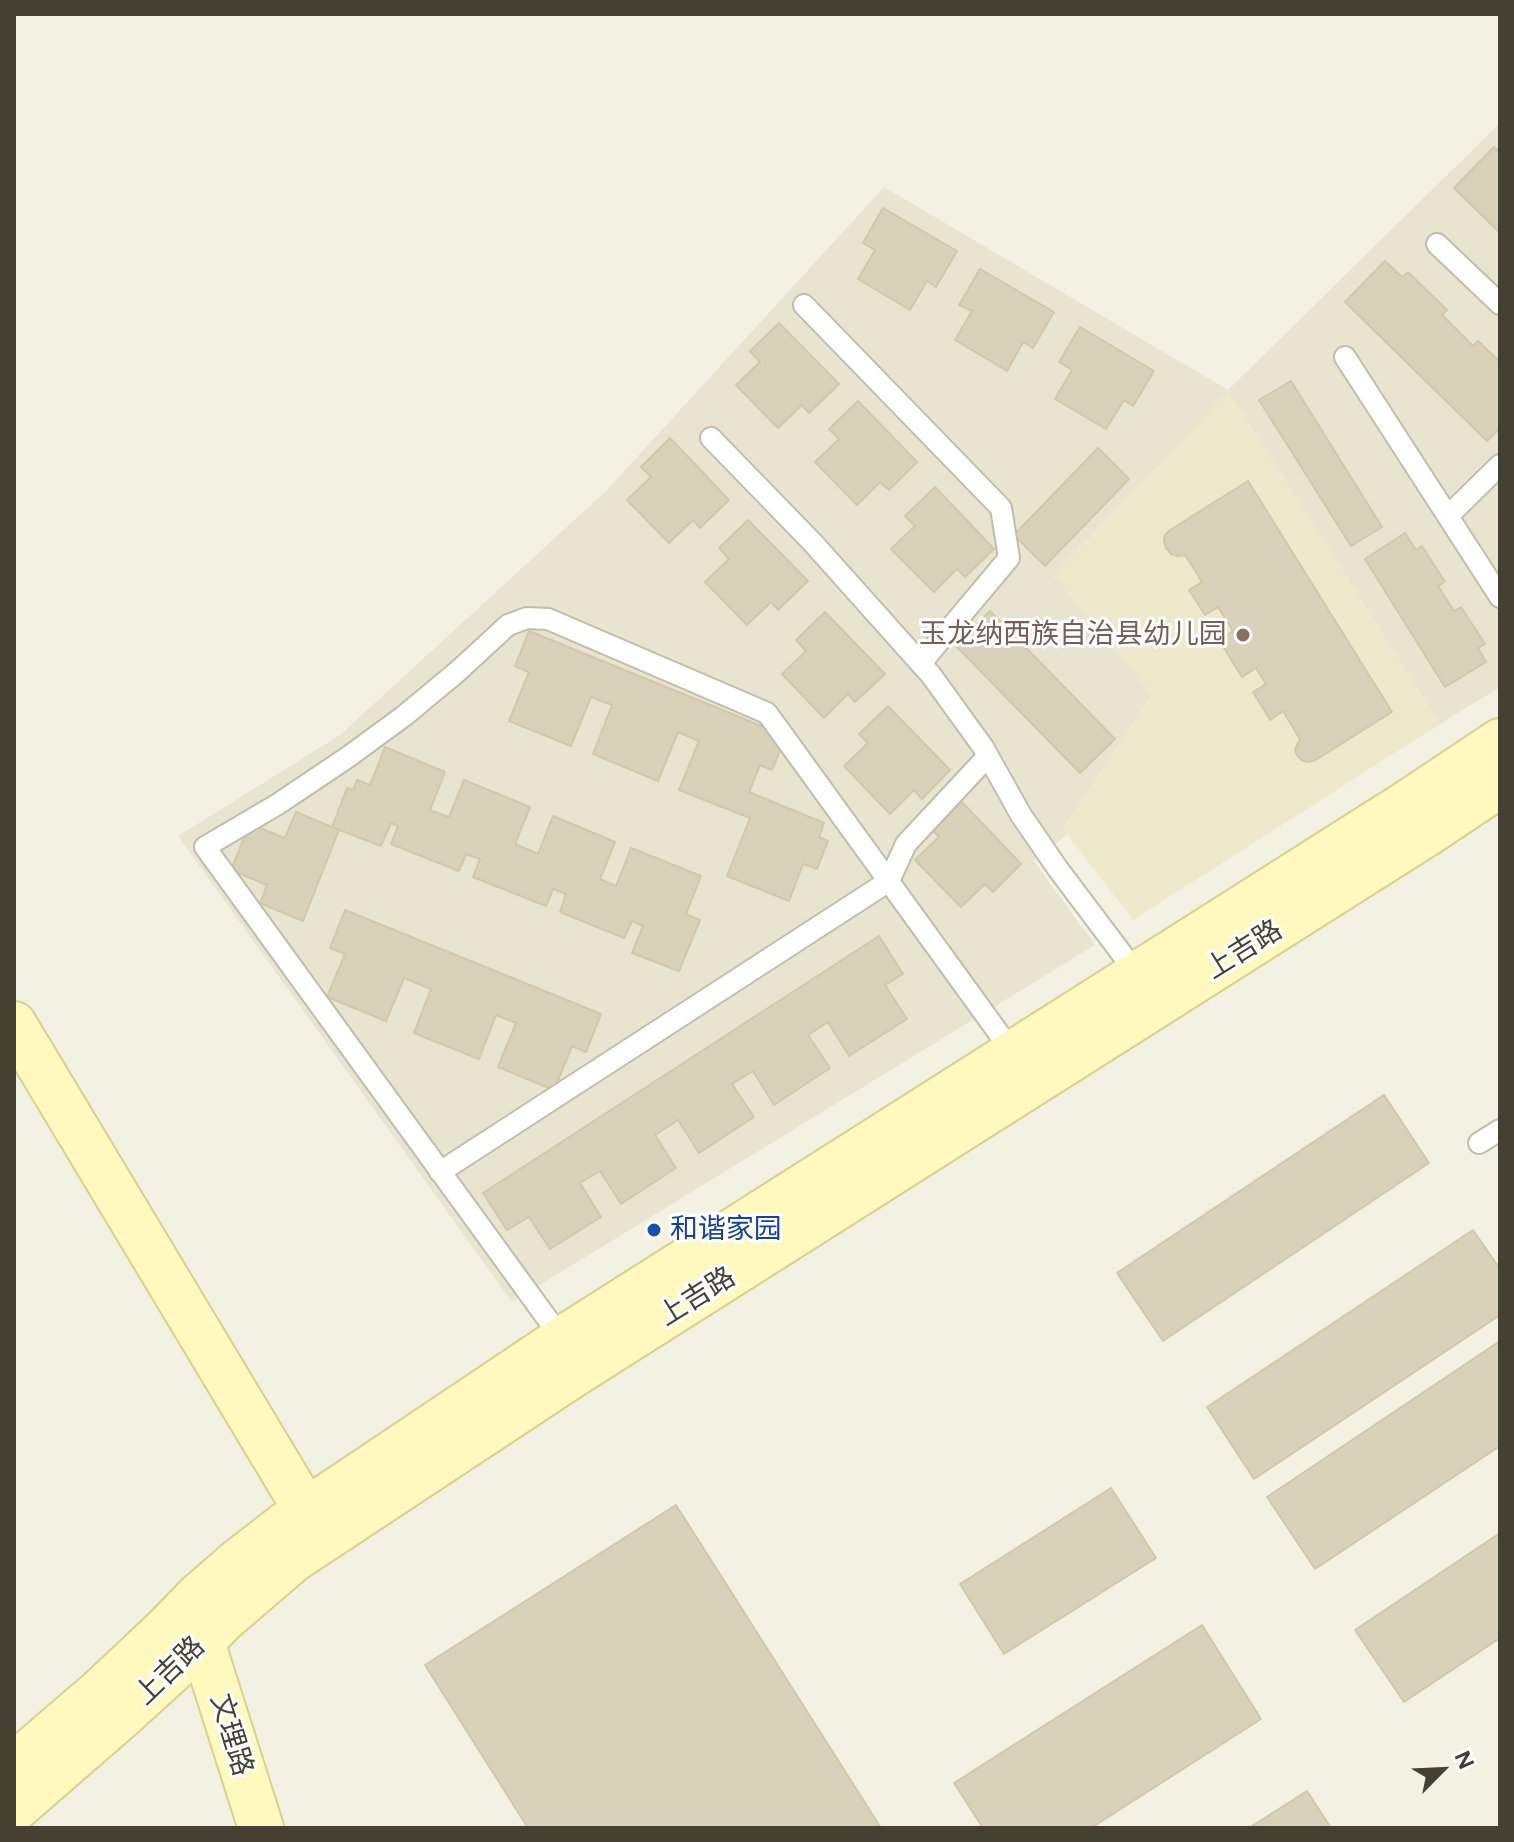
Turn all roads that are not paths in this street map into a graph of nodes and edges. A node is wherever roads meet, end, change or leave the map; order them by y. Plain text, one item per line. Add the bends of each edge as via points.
1 (1437, 244) dead end
2 (1500, 304) edge
3 (804, 305) dead end
4 (1345, 357) dead end
5 (711, 438) dead end
6 (1500, 465) edge
7 (1448, 516) junction
8 (1500, 597) edge
9 (921, 663) junction
10 (1500, 741) edge
11 (988, 756) junction
12 (1500, 785) edge
13 (889, 881) junction
14 (1137, 974) junction
15 (14, 1024) edge
16 (1013, 1053) junction
17 (14, 1071) edge
18 (1500, 1130) edge
19 (1479, 1143) dead end
20 (440, 1172) junction
21 (562, 1339) junction
22 (305, 1532) junction
23 (202, 1642) junction
24 (14, 1765) edge
25 (14, 1810) edge
26 (261, 1828) edge

1 - 2 lane
3 - 9 lane via 1001,508 1009,558
4 - 7 lane
5 - 9 lane
6 - 7 lane
7 - 8 lane
9 - 11 lane
10 - 14 main road, 上吉路
11 - 13 lane via 906,844
11 - 14 lane via 1021,815
12 - 22 main road, 上吉路 via 573,1375
13 - 16 lane
13 - 20 lane
13 - 20 lane via 767,713 548,619 527,618 508,625 404,716 278,804 205,847
14 - 16 main road, 上吉路
15 - 22 main road
16 - 21 main road, 上吉路
17 - 22 main road
18 - 19 lane
20 - 21 lane
21 - 22 main road, 上吉路
22 - 23 main road, 上吉路
22 - 24 main road, 上吉路 via 237,1562
23 - 25 main road, 上吉路
23 - 26 main road, 文理路

